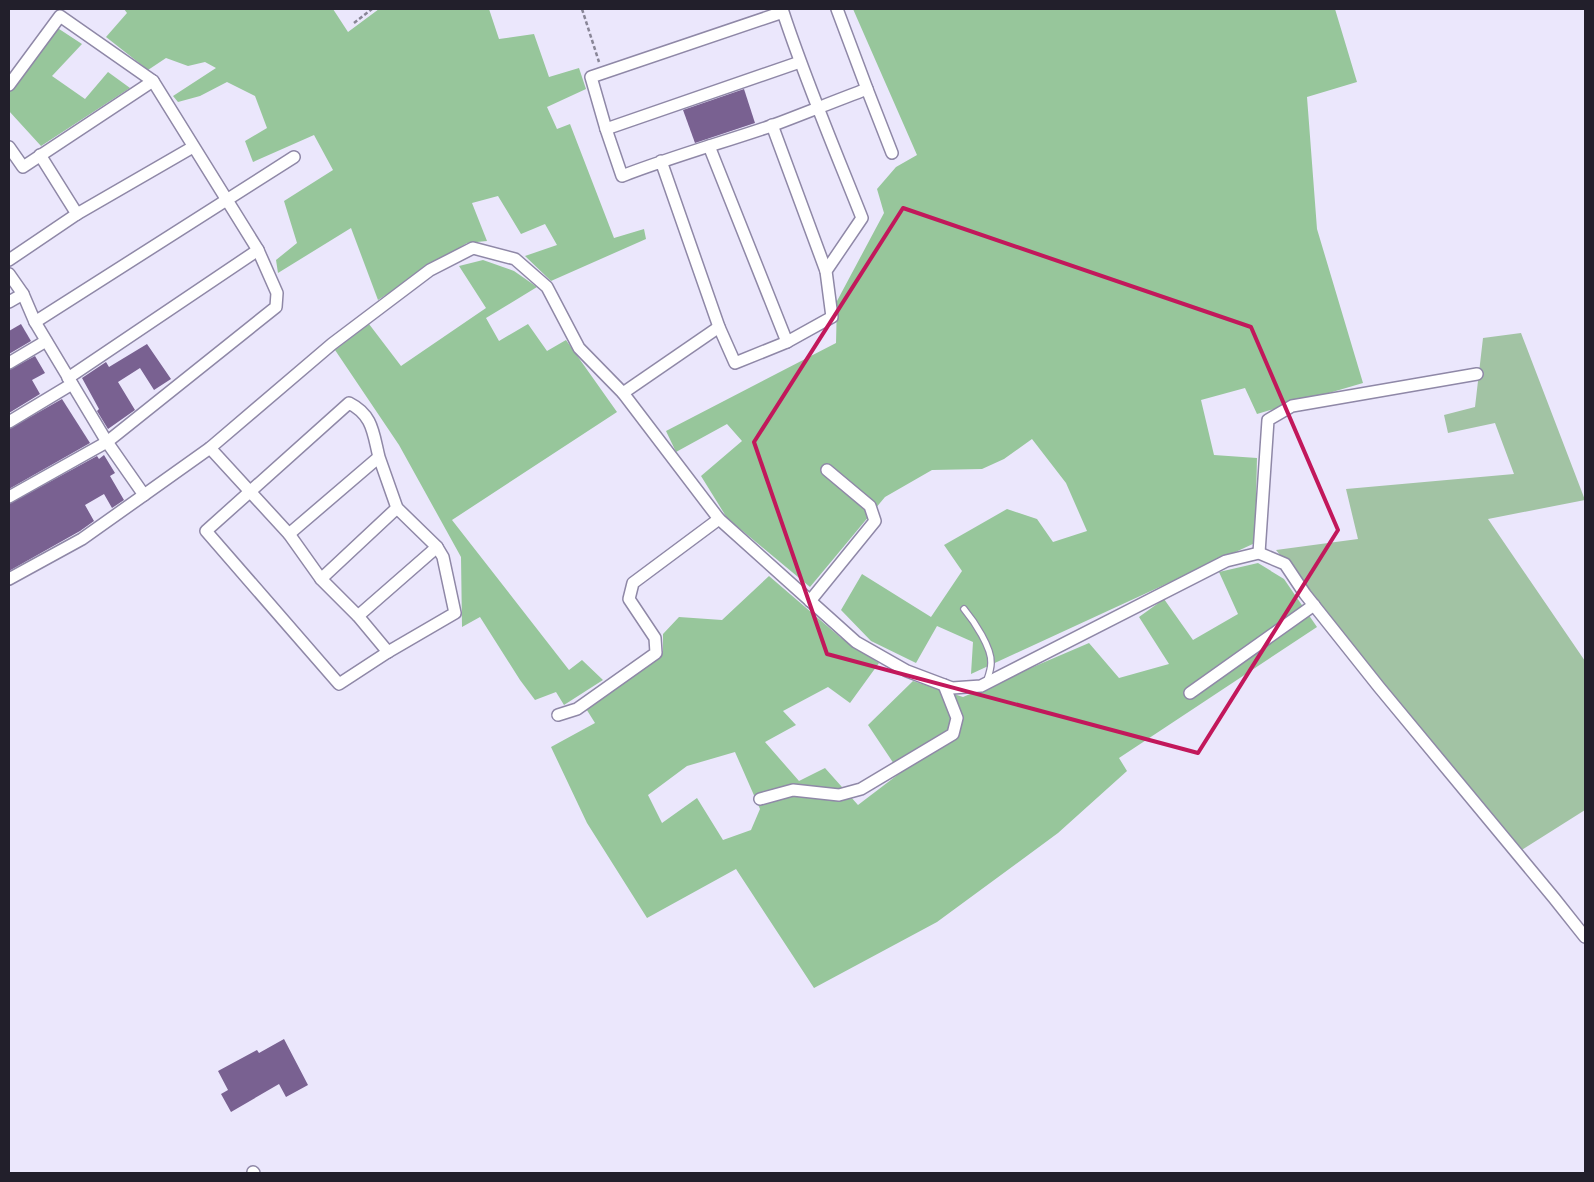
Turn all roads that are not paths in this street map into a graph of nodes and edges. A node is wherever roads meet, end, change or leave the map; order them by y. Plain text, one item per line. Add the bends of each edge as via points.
1 (837, 9) edge
2 (800, 62) junction
3 (154, 81) junction
4 (9, 85) edge
5 (867, 89) junction
6 (818, 106) junction
7 (772, 125) junction
8 (606, 129) junction
9 (709, 146) junction
10 (9, 147) edge
11 (193, 147) junction
12 (892, 153) dead end
13 (40, 156) junction
14 (294, 157) dead end
15 (661, 161) junction
16 (227, 199) junction
17 (77, 214) junction
18 (258, 250) junction
19 (9, 260) edge
20 (826, 271) junction
21 (9, 274) edge
22 (23, 294) junction
23 (9, 302) edge
24 (35, 322) junction
25 (719, 327) junction
26 (46, 341) junction
27 (786, 342) junction
28 (9, 363) edge
29 (1477, 374) dead end
30 (70, 381) junction
31 (623, 394) junction
32 (9, 422) edge
33 (107, 442) junction
34 (210, 448) junction
35 (379, 456) junction
36 (827, 470) dead end
37 (250, 493) junction
38 (144, 495) junction
39 (9, 497) edge
40 (397, 508) junction
41 (719, 519) junction
42 (289, 534) junction
43 (436, 547) junction
44 (1259, 553) junction
45 (9, 579) edge
46 (321, 579) junction
47 (810, 601) junction
48 (1314, 605) junction
49 (964, 610) dead end
50 (358, 616) junction
51 (388, 652) junction
52 (986, 683) junction
53 (944, 685) junction
54 (1190, 693) dead end
55 (558, 715) dead end
56 (760, 799) dead end
57 (1585, 937) edge

1 - 5 street
2 - 6 street
2 - 8 street
2 - 8 street via 783,12 591,77
3 - 4 street via 60,16
3 - 11 street
3 - 13 street
5 - 6 street
5 - 12 street
6 - 7 street
6 - 20 street via 862,218
7 - 9 street
7 - 20 street
8 - 15 street via 622,176
9 - 15 street
9 - 27 street
10 - 13 street via 23,167
11 - 16 street
11 - 17 street
13 - 17 street
14 - 16 street
15 - 25 street
16 - 18 street
16 - 24 street
17 - 19 street
18 - 30 street
18 - 33 street via 277,293 276,307
20 - 27 street via 832,317
21 - 22 street
22 - 23 street
22 - 24 street
24 - 26 street
25 - 27 street via 735,363
25 - 31 street
26 - 28 street
26 - 30 street
29 - 44 street via 1292,406 1268,420
30 - 32 street
30 - 33 street
31 - 34 street via 579,348 547,287 514,259 473,248 430,270 332,344
31 - 41 street
33 - 38 street
33 - 39 street
34 - 37 street
34 - 38 street
35 - 37 street via 370,421 348,403
35 - 40 street
35 - 42 street
36 - 47 street via 870,506 875,521
37 - 42 street
37 - 51 street via 206,531 212,538 339,684
38 - 45 street via 82,539
40 - 43 street
40 - 46 street
41 - 47 street
41 - 55 street via 633,583 629,599 656,638 656,654 577,709
42 - 46 street
43 - 50 street
43 - 51 street via 443,557 455,613
44 - 48 street via 1285,564
44 - 52 street via 1226,561
46 - 50 street
47 - 53 street via 856,642 907,671
48 - 54 street
48 - 57 street
49 - 52 lane via 988,648 991,662
50 - 51 street
52 - 53 street via 952,688
53 - 56 street via 957,718 953,734 861,789 839,795 793,790

